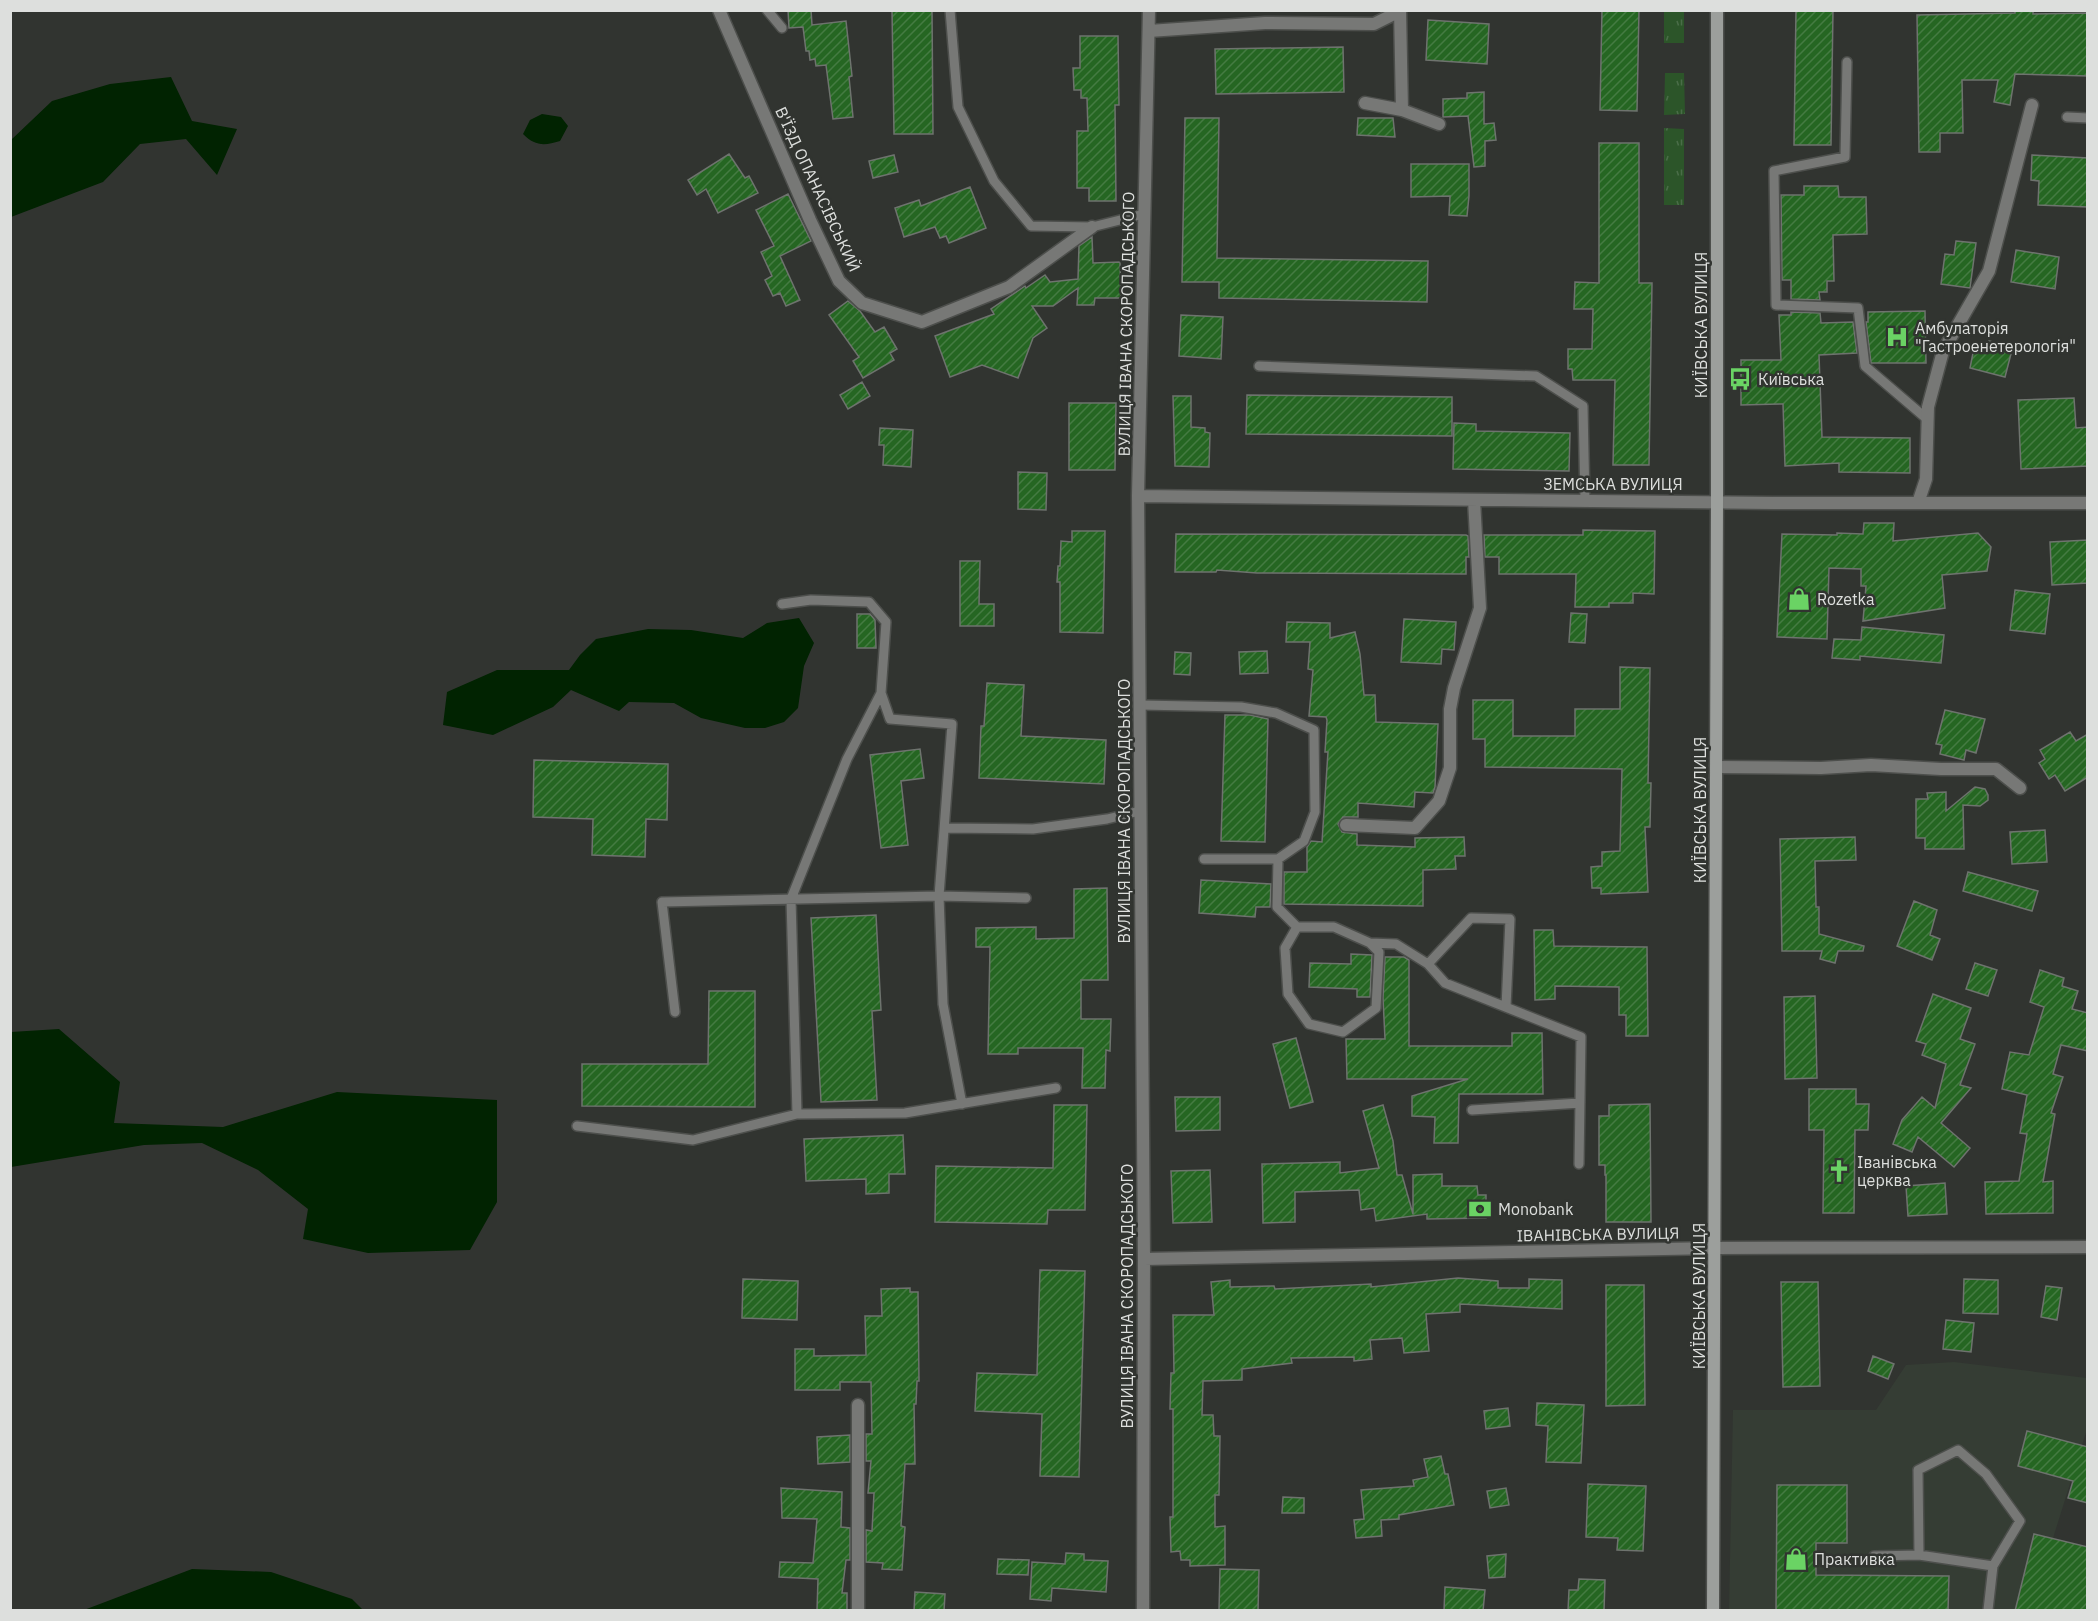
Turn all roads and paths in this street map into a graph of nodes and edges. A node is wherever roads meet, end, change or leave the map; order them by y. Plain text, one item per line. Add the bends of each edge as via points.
1 (719, 10) edge
2 (767, 10) edge
3 (951, 10) edge
4 (1149, 10) edge
5 (1717, 10) edge
6 (1400, 11) edge
7 (782, 28) dead end
8 (1149, 31) junction
9 (1847, 62) dead end
10 (1365, 103) dead end
11 (2032, 105) dead end
12 (1402, 110) junction
13 (2067, 117) dead end
14 (2088, 118) edge
15 (1439, 124) dead end
16 (1144, 214) junction
17 (1092, 227) junction
18 (1259, 366) dead end
19 (1927, 419) junction
20 (1138, 496) junction
21 (1474, 500) junction
22 (1585, 501) junction
23 (1718, 502) junction
24 (1918, 503) junction
25 (2088, 503) edge
26 (782, 604) dead end
27 (880, 693) junction
28 (1140, 705) junction
29 (1716, 767) junction
30 (2020, 788) dead end
31 (1140, 811) junction
32 (1346, 825) dead end
33 (945, 828) junction
34 (1204, 859) dead end
35 (1278, 859) junction
36 (939, 896) junction
37 (1026, 898) dead end
38 (791, 899) junction
39 (1297, 927) junction
40 (1370, 943) junction
41 (1428, 964) junction
42 (1506, 1006) junction
43 (675, 1012) dead end
44 (1056, 1088) dead end
45 (1580, 1103) junction
46 (962, 1104) junction
47 (1472, 1110) dead end
48 (797, 1114) junction
49 (576, 1126) dead end
50 (1579, 1164) dead end
51 (2088, 1247) edge
52 (1715, 1248) junction
53 (1144, 1258) junction
54 (858, 1405) dead end
55 (1874, 1556) dead end
56 (1919, 1556) junction
57 (1993, 1566) junction
58 (858, 1611) edge
59 (1143, 1611) edge
60 (1713, 1611) edge
61 (1988, 1611) edge

1 - 17 street, В'ЇЗД ОПАНАСІВСЬКИЙ via 839,280 862,303 922,322 1009,288
2 - 7 lane
3 - 17 lane via 958,107 994,181 1031,226
4 - 8 street, ВУЛИЦЯ ІВАНА СКОРОПАДСЬКОГО
5 - 23 main road, КИЇВСЬКА ВУЛИЦЯ
6 - 8 street via 1374,24 1265,23
6 - 12 street
8 - 16 street, ВУЛИЦЯ ІВАНА СКОРОПАДСЬКОГО
9 - 19 lane via 1845,157 1774,171 1776,305 1858,308 1864,366
10 - 12 street
11 - 19 street via 1989,271 1942,351
12 - 15 street
13 - 14 lane
16 - 17 lane
16 - 20 street, ВУЛИЦЯ ІВАНА СКОРОПАДСЬКОГО
18 - 22 lane via 1536,376 1583,406
19 - 24 street via 1926,479
20 - 21 street, ЗЕМСЬКА ВУЛИЦЯ
20 - 28 street, ВУЛИЦЯ ІВАНА СКОРОПАДСЬКОГО
21 - 22 street, ЗЕМСЬКА ВУЛИЦЯ
21 - 32 street via 1480,608 1449,709 1450,768 1439,801 1415,828
22 - 23 street, ЗЕМСЬКА ВУЛИЦЯ
23 - 24 street, ЗЕМСЬКА ВУЛИЦЯ
23 - 29 main road, КИЇВСЬКА ВУЛИЦЯ
24 - 25 street, ЗЕМСЬКА ВУЛИЦЯ
26 - 27 lane via 811,600 869,602 886,622
27 - 33 lane via 890,719 952,724
27 - 38 lane via 847,759
28 - 31 street, ВУЛИЦЯ ІВАНА СКОРОПАДСЬКОГО
28 - 35 lane via 1241,707 1276,713 1314,730 1315,812 1304,841
29 - 30 street via 1871,765 1996,769
29 - 52 main road, КИЇВСЬКА ВУЛИЦЯ
31 - 33 lane via 1033,829
31 - 53 street, ВУЛИЦЯ ІВАНА СКОРОПАДСЬКОГО
33 - 36 lane
34 - 35 lane
35 - 39 lane via 1277,907
36 - 37 lane
36 - 38 lane
36 - 46 lane via 943,1004
38 - 43 lane via 662,902
38 - 48 lane
39 - 40 lane via 1334,927
39 - 40 lane via 1285,948 1288,994 1309,1024 1344,1032 1376,1008 1379,952
40 - 41 lane via 1396,944
41 - 42 lane via 1445,983
41 - 42 lane via 1471,918 1510,919
42 - 45 lane via 1581,1037
44 - 46 lane
45 - 47 lane
45 - 50 lane
46 - 48 lane via 905,1113
48 - 49 lane via 693,1140
51 - 52 street, ІВАНІВСЬКА ВУЛИЦЯ
52 - 53 street, ІВАНІВСЬКА ВУЛИЦЯ
52 - 60 main road, КИЇВСЬКА ВУЛИЦЯ
53 - 59 street, ВУЛИЦЯ ІВАНА СКОРОПАДСЬКОГО
54 - 58 street
55 - 56 lane
56 - 57 lane
56 - 57 lane via 1918,1470 1958,1450 1986,1474 2020,1521
57 - 61 lane

